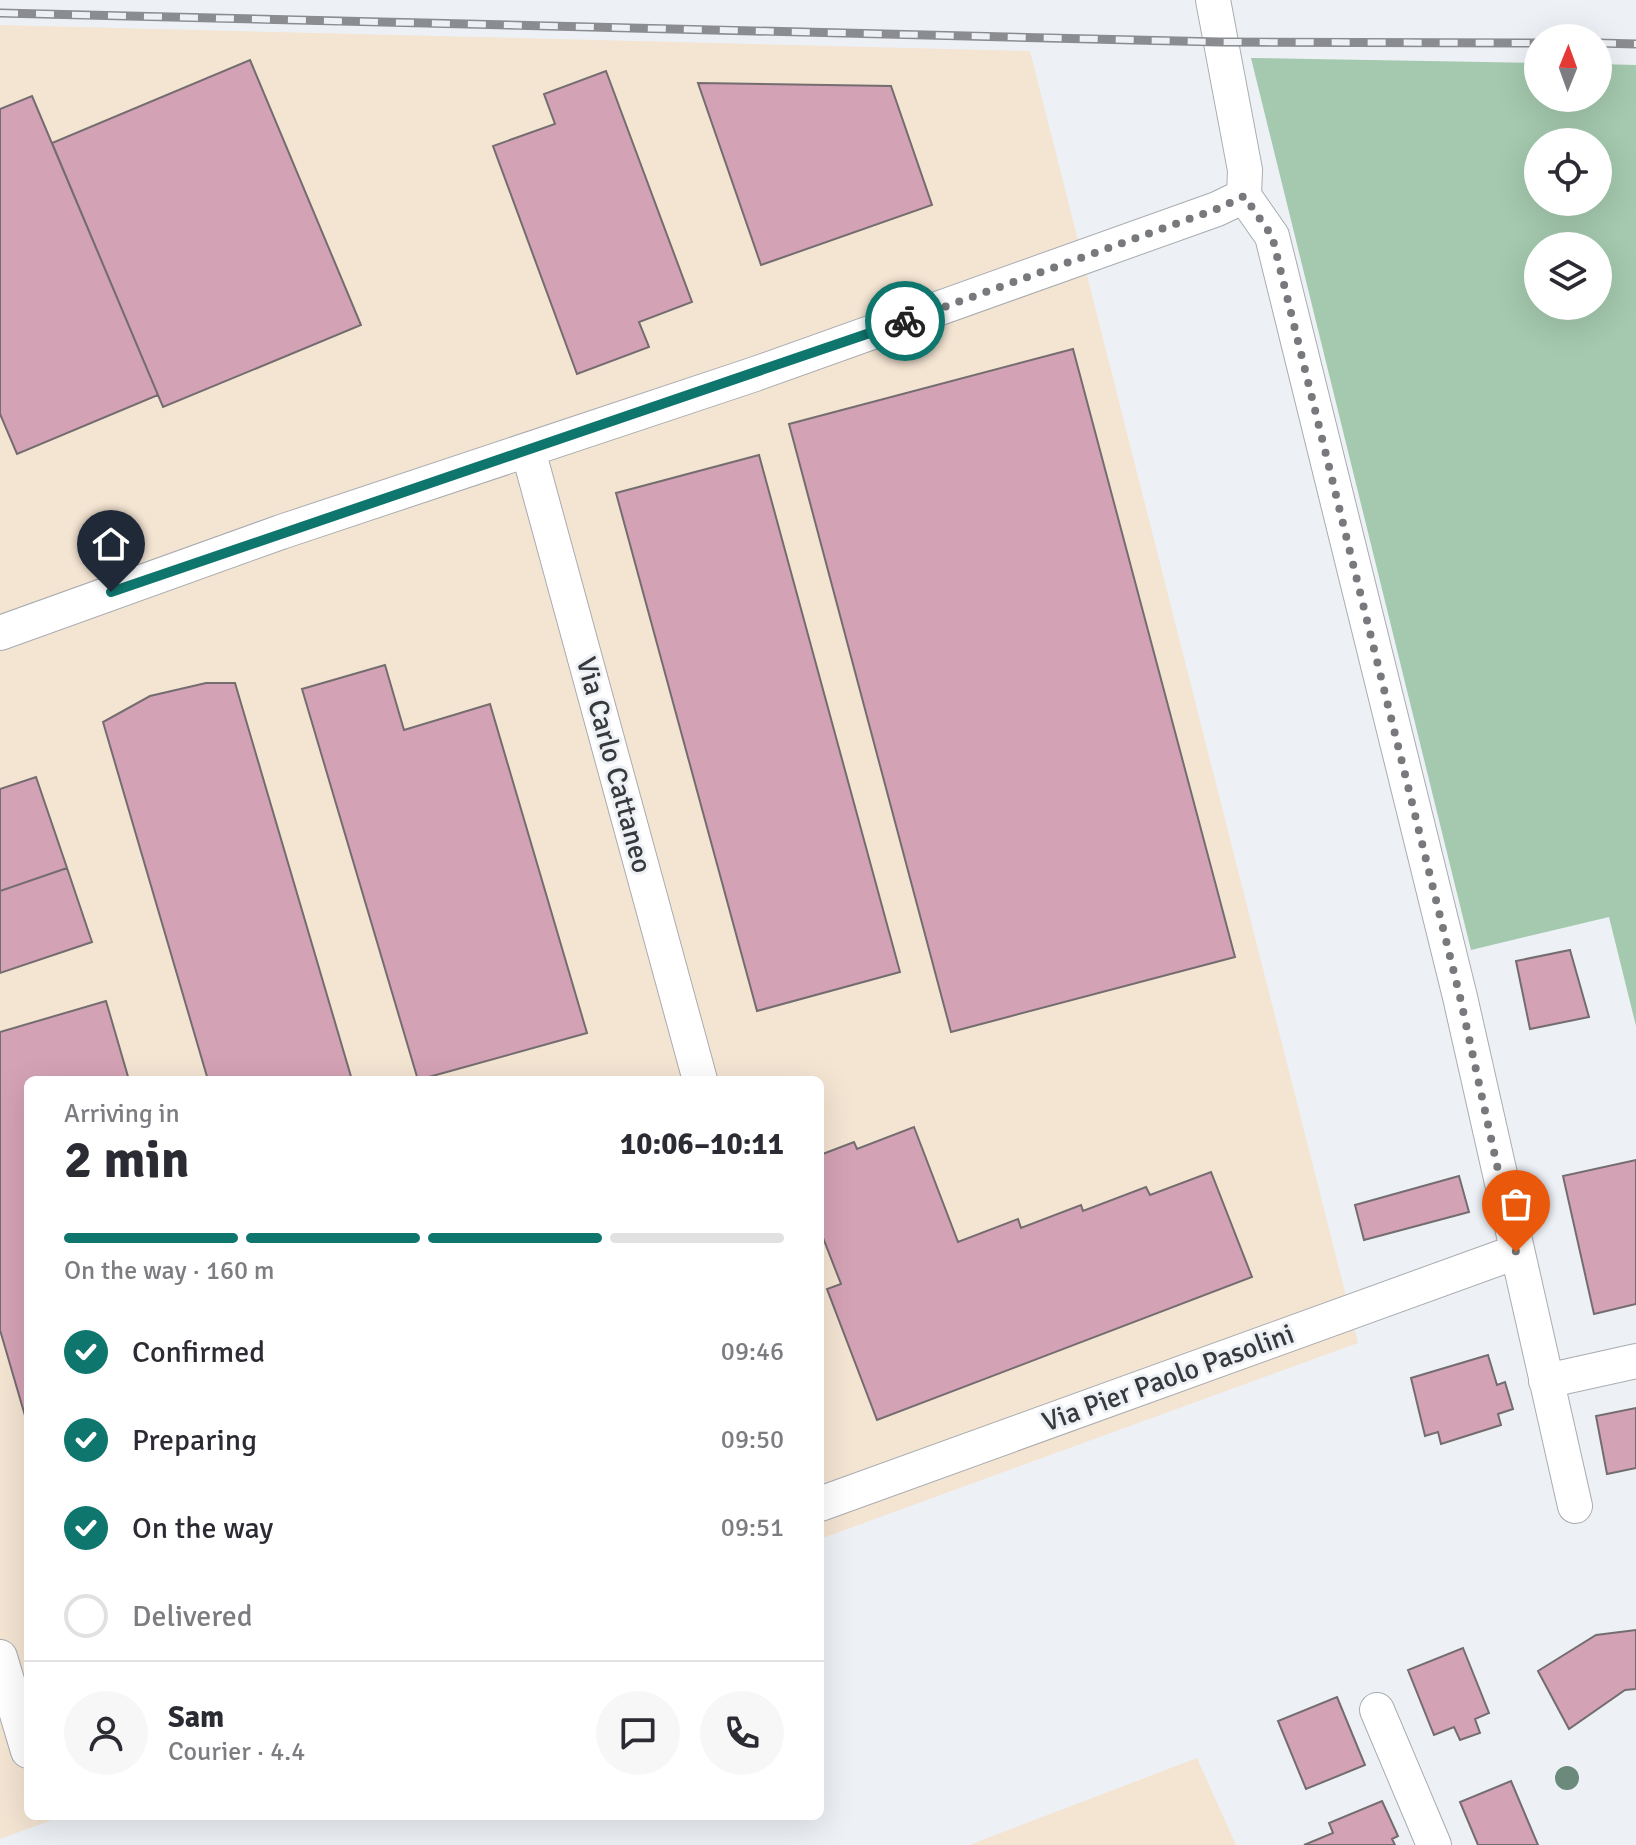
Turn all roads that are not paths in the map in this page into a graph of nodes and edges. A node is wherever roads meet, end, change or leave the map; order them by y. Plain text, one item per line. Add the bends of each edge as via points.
1 (1213, 0) edge
2 (1244, 196) junction
3 (528, 450) junction
4 (0, 633) edge
5 (699, 1076) edge
6 (1516, 1252) junction
7 (1636, 1361) edge
8 (1546, 1381) junction
9 (824, 1503) edge
10 (1575, 1506) dead end
11 (0, 1657) edge
12 (1377, 1710) dead end
13 (24, 1738) edge
14 (1434, 1845) edge

1 - 2 street via 1245,170
2 - 3 street via 1003,286
2 - 6 street via 1272,236 1460,997
3 - 4 street
3 - 5 street, Via Carlo Cattaneo
6 - 8 street
6 - 9 street, Via Pier Paolo Pasolini
7 - 8 street
8 - 10 street
11 - 13 street
12 - 14 street

